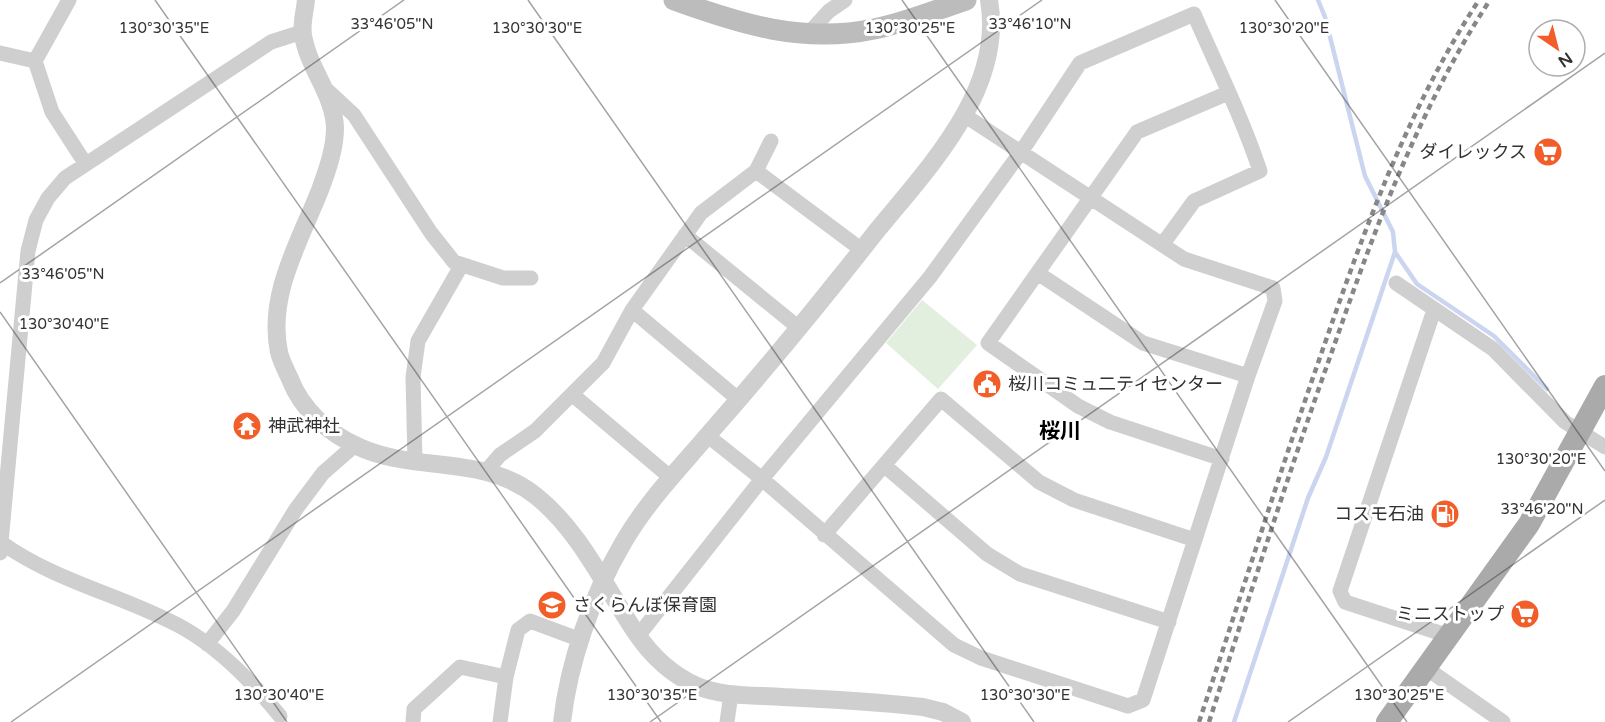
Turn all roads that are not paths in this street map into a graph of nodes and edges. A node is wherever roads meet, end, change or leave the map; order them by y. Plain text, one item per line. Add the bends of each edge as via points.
1 (69, 0) edge
2 (306, 0) edge
3 (674, 0) edge
4 (845, 0) edge
5 (966, 0) edge
6 (989, 0) edge
7 (302, 32) junction
8 (807, 35) junction
9 (0, 53) edge
10 (35, 61) junction
11 (327, 90) junction
12 (1228, 93) junction
13 (964, 115) junction
14 (771, 141) dead end
15 (1021, 152) junction
16 (86, 163) junction
17 (756, 171) junction
18 (1092, 199) junction
19 (685, 235) junction
20 (1162, 245) junction
21 (862, 250) junction
22 (461, 266) junction
23 (1039, 274) junction
24 (531, 278) dead end
25 (1396, 283) dead end
26 (1434, 309) junction
27 (632, 310) junction
28 (799, 328) junction
29 (1248, 376) junction
30 (1605, 386) edge
31 (573, 395) junction
32 (738, 399) junction
33 (1582, 433) junction
34 (708, 436) junction
35 (355, 445) junction
36 (1605, 447) edge
37 (1222, 459) junction
38 (5, 461) edge
39 (415, 461) junction
40 (885, 466) junction
41 (487, 470) junction
42 (670, 477) junction
43 (762, 479) junction
44 (824, 535) junction
45 (1196, 540) junction
46 (1, 548) edge
47 (604, 582) junction
48 (1169, 622) junction
49 (638, 636) junction
50 (1449, 636) junction
51 (581, 640) junction
52 (207, 644) junction
53 (1426, 668) junction
54 (506, 677) junction
55 (730, 693) junction
56 (280, 716) dead end
57 (413, 722) edge
58 (500, 722) edge
59 (562, 722) edge
60 (727, 722) edge
61 (962, 722) edge
62 (1387, 722) edge
63 (1503, 722) edge

1 - 10 street
2 - 7 street
3 - 8 main road via 740,23
4 - 8 street
5 - 8 main road via 875,29
6 - 13 street via 988,49
7 - 11 street via 316,73
7 - 16 street via 272,42
9 - 10 street
10 - 16 street via 52,112
11 - 22 street via 354,115 431,233
11 - 35 street via 335,127 330,164 282,283 277,318 279,352 303,404 330,430
12 - 15 street via 1194,14 1080,63
12 - 18 street via 1137,132
12 - 20 street via 1243,119 1260,171 1194,201
13 - 15 street
13 - 21 street via 939,154
14 - 17 street
15 - 18 street
15 - 43 street via 930,277
16 - 38 street via 48,198 33,230
17 - 19 street via 701,213
17 - 21 street
18 - 20 street
18 - 23 street
19 - 27 street
19 - 28 street
20 - 29 street via 1184,258 1273,288 1275,301
21 - 28 street
22 - 24 street via 503,278
22 - 39 street via 418,341 413,377
23 - 29 street via 1143,343
23 - 37 street via 988,343 1078,406 1110,423
25 - 26 street
26 - 33 street via 1493,349 1565,422
26 - 50 street via 1340,591 1345,602
27 - 31 street via 603,363
27 - 32 street
28 - 32 street
29 - 37 street
30 - 33 main road
31 - 41 street
31 - 42 street
32 - 34 street
33 - 36 street
33 - 50 main road via 1529,524
34 - 42 street
34 - 43 street
35 - 39 street
35 - 52 street via 323,473 296,509 233,611
37 - 45 street
38 - 46 street
39 - 41 street
40 - 44 street
40 - 45 street via 941,399 1039,482 1074,500
40 - 48 street via 987,554 1020,574
41 - 47 street via 516,482 556,515
42 - 47 street via 623,543
43 - 44 street
43 - 49 street
44 - 48 street via 954,645 981,658 1128,706 1143,700
45 - 48 street
46 - 52 street via 184,629
47 - 49 street
47 - 51 street
49 - 55 street via 677,675 698,686
50 - 53 main road
51 - 54 street via 530,621 518,630
51 - 59 street
52 - 56 street via 260,692
53 - 62 main road
53 - 63 street
54 - 57 street via 460,667 414,709
54 - 58 street
55 - 60 street
55 - 61 street via 923,707

